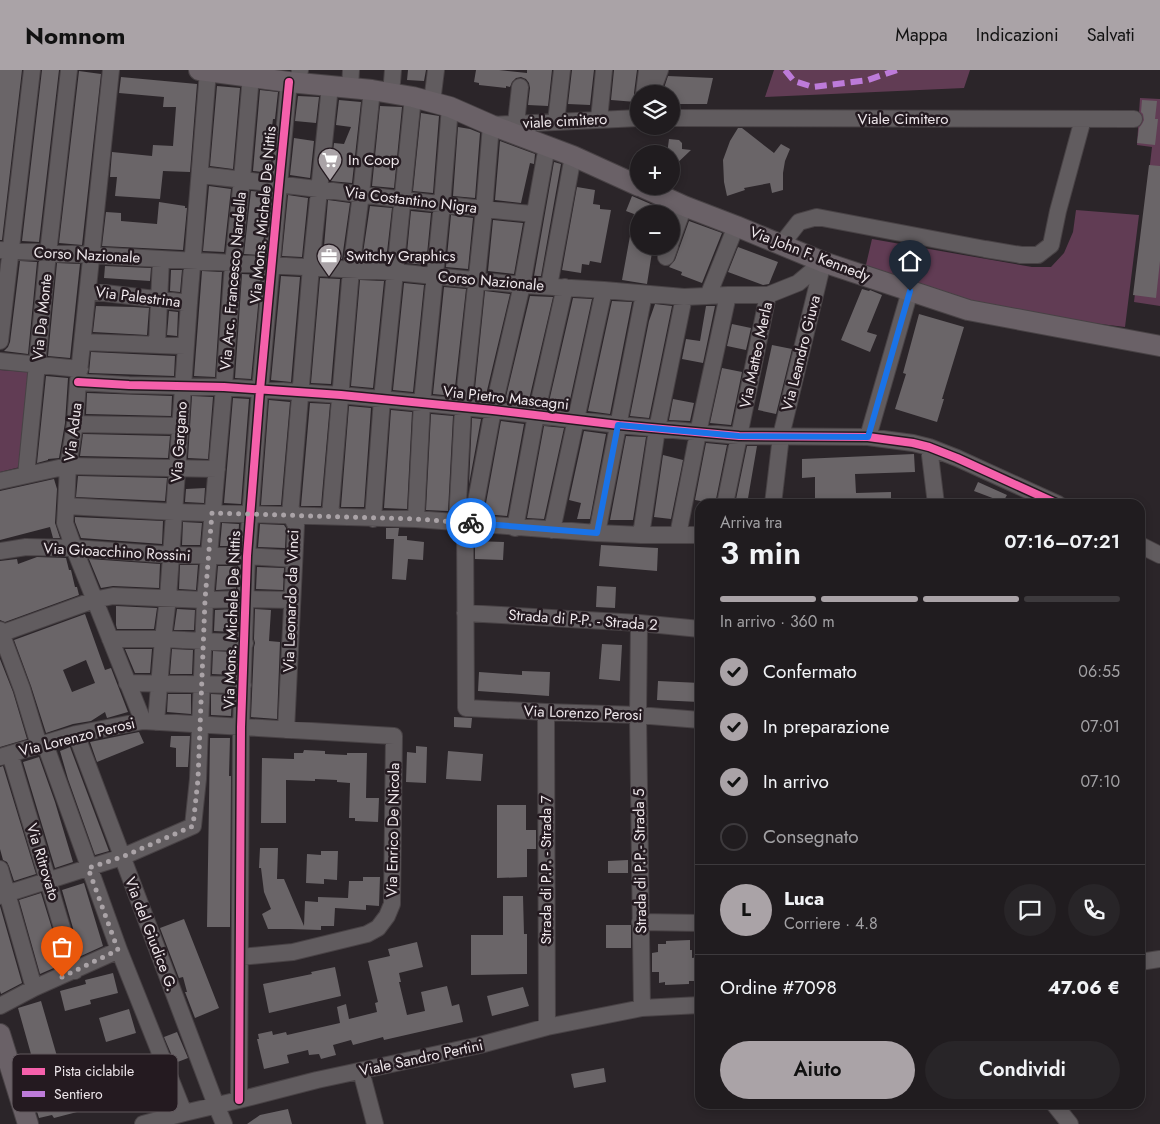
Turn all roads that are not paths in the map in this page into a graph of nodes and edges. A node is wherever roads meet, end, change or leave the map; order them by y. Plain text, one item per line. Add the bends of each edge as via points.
1 (32, 70) edge
2 (69, 70) edge
3 (111, 70) edge
4 (204, 70) edge
5 (394, 70) edge
6 (436, 70) edge
7 (562, 70) edge
8 (604, 70) edge
9 (646, 70) edge
10 (660, 70) edge
11 (249, 74) edge
12 (296, 78) edge
13 (344, 81) edge
14 (645, 85) edge
15 (654, 85) edge
16 (520, 87) dead end
17 (382, 92) junction
18 (413, 97) junction
19 (441, 105) junction
20 (630, 118) edge
21 (680, 118) edge
22 (1082, 119) junction
23 (599, 120) junction
24 (1134, 120) dead end
25 (556, 122) junction
26 (516, 123) junction
27 (491, 125) junction
28 (547, 146) junction
29 (573, 156) junction
30 (200, 175) junction
31 (242, 179) junction
32 (630, 182) edge
33 (279, 185) junction
34 (319, 189) junction
35 (361, 194) junction
36 (660, 195) edge
37 (402, 199) junction
38 (442, 204) junction
39 (684, 206) junction
40 (484, 210) junction
41 (534, 214) junction
42 (680, 217) edge
43 (736, 226) junction
44 (781, 245) junction
45 (5, 250) edge
46 (48, 253) junction
47 (92, 256) junction
48 (161, 259) junction
49 (192, 260) junction
50 (823, 262) junction
51 (233, 264) junction
52 (272, 265) junction
53 (311, 267) junction
54 (351, 270) junction
55 (395, 272) junction
56 (435, 276) junction
57 (477, 280) junction
58 (522, 285) junction
59 (557, 287) junction
60 (604, 290) junction
61 (88, 291) junction
62 (910, 291) junction
63 (644, 294) junction
64 (728, 294) junction
65 (768, 295) junction
66 (708, 296) junction
67 (684, 297) junction
68 (159, 299) junction
69 (189, 303) junction
70 (0, 341) edge
71 (82, 342) junction
72 (157, 344) junction
73 (186, 346) junction
74 (1160, 346) edge
75 (0, 361) edge
76 (37, 366) junction
77 (79, 376) junction
78 (183, 386) junction
79 (224, 387) junction
80 (260, 390) junction
81 (301, 392) junction
82 (341, 395) junction
83 (382, 399) junction
84 (422, 403) junction
85 (463, 408) junction
86 (498, 410) junction
87 (536, 415) junction
88 (576, 420) junction
89 (75, 424) junction
90 (618, 425) junction
91 (181, 426) junction
92 (657, 428) junction
93 (698, 433) junction
94 (739, 436) junction
95 (781, 436) junction
96 (868, 437) junction
97 (929, 447) junction
98 (68, 466) junction
99 (177, 469) junction
100 (216, 469) junction
101 (26, 475) junction
102 (0, 481) edge
103 (726, 499) edge
104 (774, 499) edge
105 (935, 499) edge
106 (1047, 499) edge
107 (66, 506) junction
108 (174, 512) junction
109 (212, 513) junction
110 (250, 515) junction
111 (290, 515) junction
112 (330, 516) junction
113 (373, 519) junction
114 (416, 519) junction
115 (465, 523) junction
116 (515, 528) junction
117 (552, 530) junction
118 (597, 533) junction
119 (641, 535) junction
120 (678, 535) junction
121 (695, 535) edge
122 (1145, 547) edge
123 (74, 548) junction
124 (0, 551) edge
125 (171, 554) junction
126 (1160, 555) edge
127 (208, 556) junction
128 (247, 556) junction
129 (294, 559) junction
130 (168, 598) junction
131 (246, 599) junction
132 (94, 600) junction
133 (205, 600) junction
134 (292, 600) junction
135 (465, 613) junction
136 (640, 623) junction
137 (695, 628) edge
138 (0, 633) edge
139 (110, 639) junction
140 (163, 639) junction
141 (203, 642) junction
142 (245, 643) junction
143 (127, 683) junction
144 (160, 683) junction
145 (202, 684) junction
146 (243, 685) junction
147 (546, 712) junction
148 (638, 715) junction
149 (695, 720) edge
150 (150, 722) junction
151 (201, 725) junction
152 (241, 727) junction
153 (286, 730) junction
154 (76, 734) junction
155 (394, 736) joint
156 (42, 744) junction
157 (5, 755) edge
158 (122, 857) junction
159 (88, 868) junction
160 (0, 869) edge
161 (49, 880) junction
162 (4, 895) edge
163 (640, 922) junction
164 (695, 923) edge
165 (118, 950) junction
166 (240, 957) junction
167 (1160, 959) edge
168 (1145, 961) edge
169 (75, 971) junction
170 (34, 988) junction
171 (695, 1005) edge
172 (0, 1006) edge
173 (642, 1008) junction
174 (547, 1027) junction
175 (0, 1034) edge
176 (160, 1054) edge
177 (361, 1071) junction
178 (12, 1073) edge
179 (178, 1098) edge
180 (238, 1100) junction
181 (216, 1105) junction
182 (1058, 1109) edge
183 (24, 1112) edge
184 (184, 1113) junction
185 (28, 1124) edge
186 (143, 1124) edge
187 (224, 1124) edge
188 (375, 1124) edge
189 (1070, 1124) edge

1 - 45 street
2 - 46 street, Via Da Monte
3 - 47 street, Via Adua
4 - 11 main road, Via John F. Kennedy
4 - 30 street, Via Gargano
5 - 17 street
6 - 19 street
7 - 25 street
8 - 23 street
9 - 14 street
10 - 15 street
11 - 12 main road, Via John F. Kennedy
11 - 31 street, Via Arc. Francesco Nardella
12 - 13 main road, Via John F. Kennedy
12 - 33 street, Via Mons. Michele De Nittis
13 - 17 main road, Via John F. Kennedy
13 - 34 street, Via Leonardo da Vinci
16 - 26 street
17 - 18 main road, Via John F. Kennedy
17 - 35 street
18 - 19 main road, Via John F. Kennedy
18 - 37 street
19 - 27 main road, Via John F. Kennedy
19 - 38 street
20 - 23 street, viale cimitero
21 - 22 street, Viale Cimitero
22 - 24 street, Viale Cimitero
22 - 44 street via 1051,245 1038,256 985,250 817,217 799,222
23 - 25 street, viale cimitero
25 - 26 street, viale cimitero
26 - 27 street, viale cimitero
27 - 28 main road, Via John F. Kennedy
27 - 40 street
28 - 29 main road, Via John F. Kennedy
28 - 41 street
29 - 32 main road, Via John F. Kennedy
29 - 59 street
30 - 31 street, Via Costantino Nigra
30 - 49 street, Via Gargano
31 - 33 street, Via Costantino Nigra
31 - 51 street, Via Arc. Francesco Nardella
33 - 34 street, Via Costantino Nigra
33 - 52 street, Via Mons. Michele De Nittis
34 - 35 street, Via Costantino Nigra
34 - 53 street, Via Leonardo da Vinci
35 - 37 street, Via Costantino Nigra
35 - 54 street
36 - 39 main road, Via John F. Kennedy
37 - 38 street, Via Costantino Nigra
37 - 55 street
38 - 40 street, Via Costantino Nigra
38 - 56 street
39 - 42 street
39 - 43 main road, Via John F. Kennedy
40 - 41 street, Via Costantino Nigra
40 - 57 street
41 - 58 street
43 - 44 main road, Via John F. Kennedy
43 - 66 street
44 - 50 main road, Via John F. Kennedy
45 - 46 street, Corso Nazionale
45 - 70 street
46 - 47 street, Corso Nazionale
46 - 76 street, Via Da Monte
47 - 48 street, Corso Nazionale
47 - 61 street, Via Adua
48 - 49 street, Corso Nazionale
48 - 68 street
49 - 51 street, Corso Nazionale
49 - 69 street, Via Gargano
50 - 62 main road, Via John F. Kennedy
50 - 65 street, Corso Nazionale via 798,283
50 - 95 street, Via Leandro Giuva
51 - 52 street, Corso Nazionale
51 - 79 street, Via Arc. Francesco Nardella
52 - 53 street, Corso Nazionale
52 - 80 street, Via Mons. Michele De Nittis
53 - 54 street, Corso Nazionale
53 - 81 street, Via Leonardo da Vinci
54 - 55 street, Corso Nazionale
54 - 82 street
55 - 56 street, Corso Nazionale
55 - 83 street
56 - 57 street, Corso Nazionale
56 - 84 street
57 - 58 street, Corso Nazionale
57 - 85 street
58 - 59 street, Corso Nazionale
58 - 86 street
59 - 60 street, Corso Nazionale
59 - 87 street
60 - 63 street, Corso Nazionale
60 - 88 street
61 - 68 street, Via Palestrina
61 - 71 street, Via Adua
62 - 74 main road, Via John F. Kennedy via 968,310
62 - 96 street
63 - 67 street, Corso Nazionale
63 - 90 street
64 - 65 street, Corso Nazionale
64 - 66 street, Corso Nazionale
64 - 93 street
65 - 94 street, Via Matteo Merla
66 - 67 street, Corso Nazionale
67 - 92 street
68 - 69 street, Via Palestrina
68 - 72 street
69 - 73 street, Via Gargano
71 - 72 street
71 - 77 street, Via Adua
72 - 73 street
73 - 78 street, Via Gargano
75 - 76 street, Via Pietro Mascagni
76 - 77 street, Via Pietro Mascagni
76 - 101 street, Via Da Monte
77 - 78 street, Via Pietro Mascagni
77 - 89 street, Via Adua
78 - 79 street, Via Pietro Mascagni
78 - 91 street, Via Gargano
79 - 80 street, Via Pietro Mascagni
79 - 100 street, Via Arc. Francesco Nardella
80 - 81 street, Via Pietro Mascagni
80 - 110 street, Via Mons. Michele De Nittis
81 - 82 street, Via Pietro Mascagni
81 - 111 street, Via Leonardo da Vinci
82 - 83 street, Via Pietro Mascagni
82 - 112 street
83 - 84 street, Via Pietro Mascagni
83 - 113 street
84 - 85 street, Via Pietro Mascagni
84 - 114 street
85 - 86 street, Via Pietro Mascagni
85 - 115 street
86 - 87 street, Via Pietro Mascagni
86 - 115 street
87 - 88 street, Via Pietro Mascagni
87 - 116 street
88 - 90 street, Via Pietro Mascagni
88 - 117 street
89 - 91 street
89 - 98 street, Via Adua
90 - 92 street, Via Pietro Mascagni
90 - 118 street
91 - 99 street, Via Gargano
92 - 93 street, Via Pietro Mascagni
92 - 119 street
93 - 94 street, Via Pietro Mascagni
93 - 120 street
94 - 95 street, Via Pietro Mascagni
94 - 103 street, Via Matteo Merla
95 - 96 street, Via Pietro Mascagni
95 - 104 street, Via Leandro Giuva
96 - 97 street, Via Pietro Mascagni
97 - 105 street
97 - 106 street, Via Pietro Mascagni
98 - 99 street
98 - 101 street
98 - 107 street, Via Adua
99 - 100 street
99 - 108 street, Via Gargano
100 - 109 street, Via Arc. Francesco Nardella
101 - 102 street
107 - 108 street
107 - 123 street, Via Adua via 65,523
108 - 109 street
108 - 125 street, Via Gargano
109 - 110 street
109 - 127 street, Via Arc. Francesco Nardella
110 - 111 street
110 - 128 street, Via Mons. Michele De Nittis
111 - 112 street
111 - 129 street, Via Leonardo da Vinci via 296,525
112 - 113 street
113 - 114 street
114 - 115 street
115 - 116 street
115 - 135 street
116 - 117 street
117 - 118 street
118 - 119 street
119 - 120 street
120 - 121 street
122 - 126 street
123 - 124 street, Via Gioacchino Rossini via 26,547
123 - 125 street, Via Gioacchino Rossini
123 - 132 street, Via Adua
125 - 127 street, Via Gioacchino Rossini
125 - 130 street, Via Gargano
127 - 128 street, Via Gioacchino Rossini
127 - 133 street, Via Arc. Francesco Nardella
128 - 129 street, Via Gioacchino Rossini
128 - 131 street, Via Mons. Michele De Nittis
129 - 134 street, Via Leonardo da Vinci
130 - 132 street via 112,596
130 - 133 street
130 - 140 street, Via Gargano
131 - 133 street
131 - 134 street
131 - 142 street, Via Mons. Michele De Nittis
132 - 138 street
132 - 139 street, Via Adua
133 - 141 street, Via Arc. Francesco Nardella
134 - 153 street, Via Leonardo da Vinci
135 - 136 street, Strada di P-P. - Strada 2
135 - 147 street, Via Lorenzo Perosi via 466,708
136 - 137 street, Strada di P-P. - Strada 2
136 - 148 street, Strada di P.P.- Strada 5
138 - 156 street
139 - 140 street
139 - 143 street, Via Adua
140 - 141 street
140 - 144 street, Via Gargano
141 - 142 street
141 - 145 street, Via Arc. Francesco Nardella
142 - 146 street, Via Mons. Michele De Nittis
143 - 144 street
143 - 150 street, Via Adua
144 - 145 street
144 - 150 street, Via Gargano
145 - 146 street
145 - 151 street, Via Arc. Francesco Nardella
146 - 152 street, Via Mons. Michele De Nittis
147 - 148 street, Via Lorenzo Perosi
147 - 174 street, Strada di P.P. - Strada 7
148 - 149 street, Via Lorenzo Perosi
148 - 163 street, Strada di P.P.- Strada 5
150 - 151 street, Via Lorenzo Perosi
150 - 154 street, Via Lorenzo Perosi
151 - 152 street, Via Lorenzo Perosi
151 - 158 street, Via Arc. Francesco Nardella via 193,826
152 - 153 street, Via Lorenzo Perosi
152 - 166 street, Via Mons. Michele De Nittis
153 - 155 street, Via Lorenzo Perosi
154 - 156 street, Via Lorenzo Perosi
154 - 158 street, Via del Giudice G.
155 - 166 street, Via Enrico De Nicola via 392,904 387,916 378,928 367,934 293,952
156 - 157 street, Via Lorenzo Perosi
156 - 159 street
157 - 161 street, Via Ritrovato
158 - 159 street
158 - 181 street, Via del Giudice G.
159 - 161 street
159 - 165 street
160 - 162 street
161 - 162 street
161 - 169 street, Via Ritrovato
162 - 170 street
163 - 164 street
163 - 173 street, Strada di P.P.- Strada 5
165 - 169 street
165 - 176 street
166 - 180 street, Via Mons. Michele De Nittis
167 - 168 street
169 - 170 street
170 - 172 street
171 - 173 street, Viale Sandro Pertini
173 - 174 street, Viale Sandro Pertini
174 - 177 street, Viale Sandro Pertini
175 - 178 main road
177 - 180 street, Viale Sandro Pertini
177 - 188 street
179 - 184 street
180 - 181 street, Viale Sandro Pertini
181 - 184 street, Viale Sandro Pertini
181 - 187 street, Via del Giudice G.
182 - 189 street
183 - 185 main road
184 - 186 street, Viale Sandro Pertini

